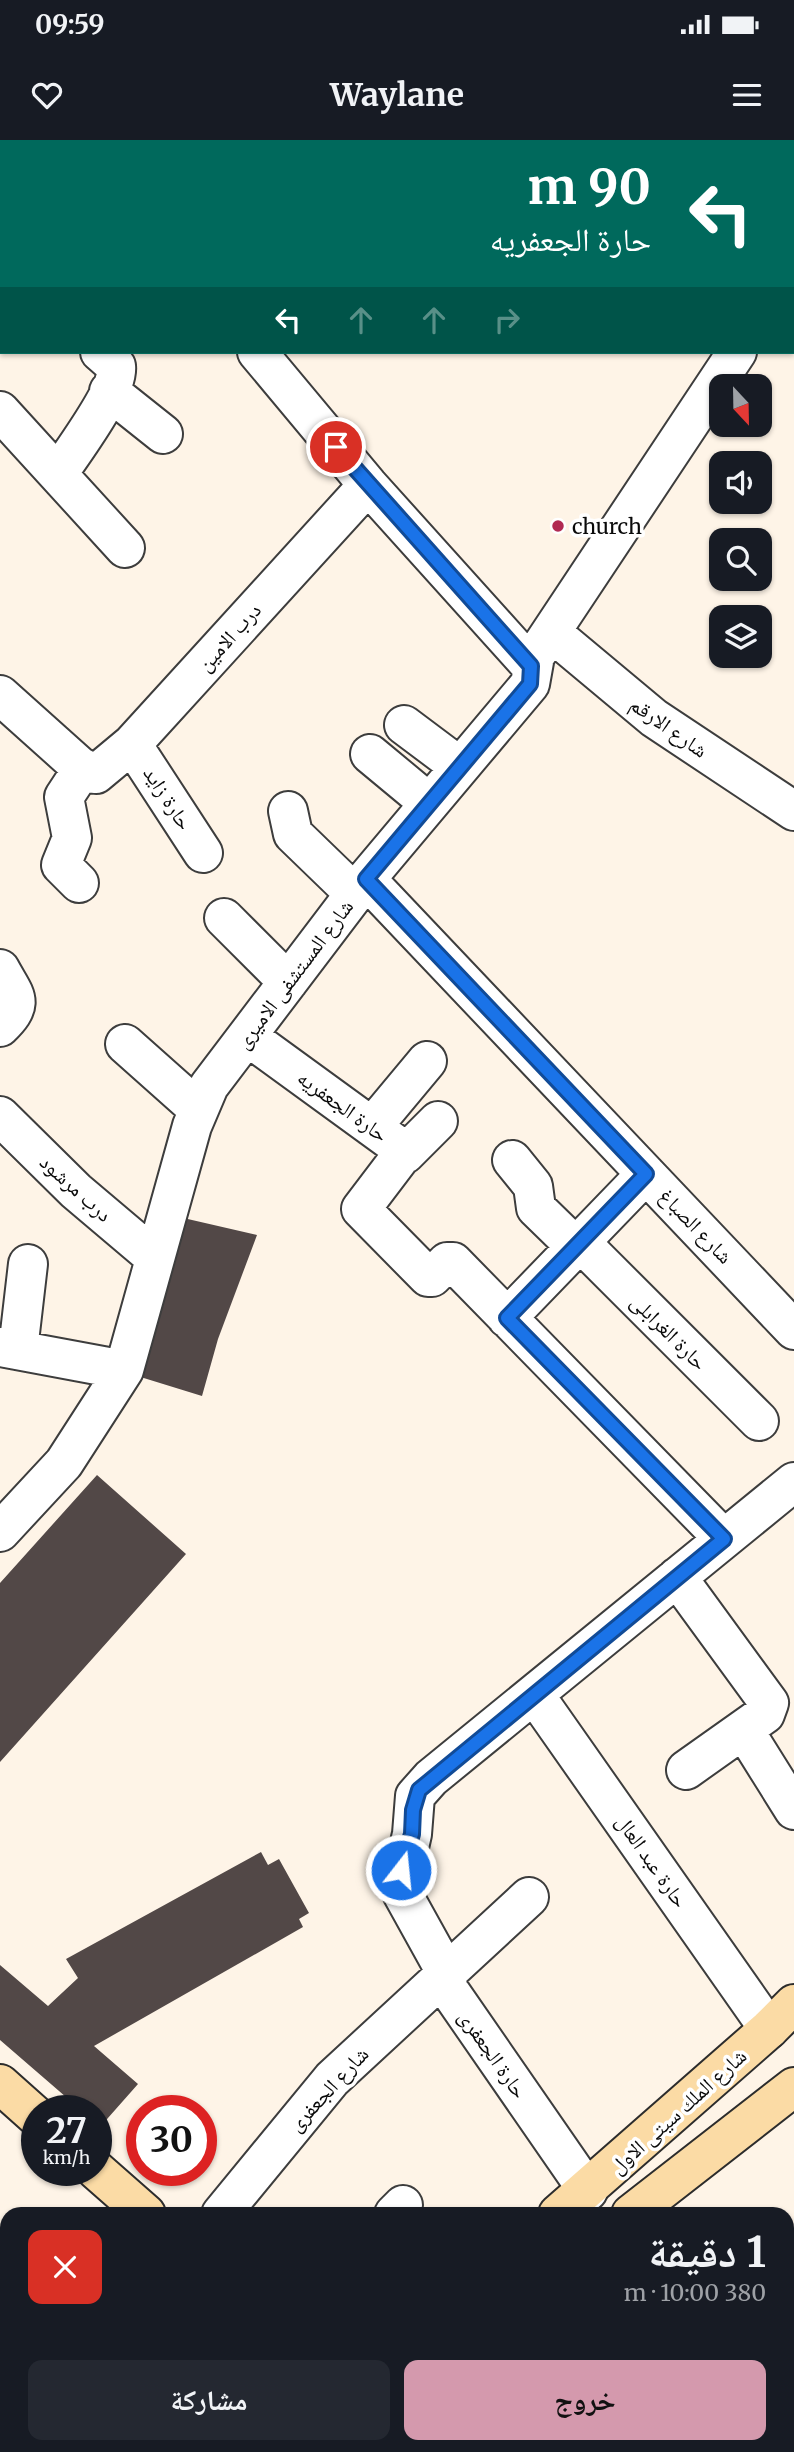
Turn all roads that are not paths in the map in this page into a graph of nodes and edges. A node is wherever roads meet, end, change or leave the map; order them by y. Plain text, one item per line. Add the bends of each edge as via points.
1 (102, 354) edge
2 (259, 354) edge
3 (736, 354) edge
4 (109, 391) junction
5 (6, 429) edge
6 (163, 435) dead end
7 (58, 474) junction
8 (368, 485) junction
9 (125, 548) dead end
10 (551, 632) junction
11 (531, 666) junction
12 (6, 713) edge
13 (404, 725) dead end
14 (132, 744) junction
15 (370, 754) dead end
16 (460, 767) junction
17 (83, 768) junction
18 (429, 803) junction
19 (288, 811) dead end
20 (794, 811) edge
21 (203, 853) dead end
22 (79, 883) dead end
23 (361, 887) junction
24 (224, 918) dead end
25 (0, 969) edge
26 (288, 982) junction
27 (0, 1027) edge
28 (247, 1036) junction
29 (125, 1044) dead end
30 (427, 1062) dead end
31 (198, 1109) junction
32 (438, 1121) dead end
33 (372, 1127) junction
34 (4, 1136) edge
35 (405, 1154) junction
36 (512, 1160) dead end
37 (646, 1174) junction
38 (578, 1245) junction
39 (154, 1258) junction
40 (28, 1264) dead end
41 (507, 1318) junction
42 (794, 1330) edge
43 (9, 1349) edge
44 (124, 1370) junction
45 (759, 1421) dead end
46 (794, 1482) edge
47 (0, 1532) edge
48 (724, 1539) junction
49 (677, 1577) junction
50 (534, 1694) junction
51 (744, 1730) junction
52 (686, 1770) dead end
53 (794, 1810) edge
54 (529, 1897) dead end
55 (445, 1973) junction
56 (782, 2016) edge
57 (0, 2084) edge
58 (794, 2087) edge
59 (21, 2103) edge
60 (112, 2184) edge
61 (588, 2191) junction
62 (138, 2207) edge
63 (226, 2207) edge
64 (567, 2207) edge
65 (640, 2207) edge

1 - 4 street via 116,366
2 - 8 street
3 - 10 street, شارع المستشفى الاميرى
4 - 6 street
4 - 7 street
5 - 7 street
7 - 9 street
8 - 11 street
8 - 14 street, درب الامين
10 - 11 street, شارع المستشفى الاميرى
10 - 20 street, شارع الارقم via 654,718
11 - 16 street, شارع المستشفى الاميرى via 530,684
12 - 17 street
13 - 16 street
14 - 17 street, درب الامين via 96,774
14 - 21 street, حارة زايد
15 - 18 street
16 - 18 street, شارع المستشفى الاميرى
17 - 22 street via 64,797 72,838 61,862
18 - 23 street, شارع المستشفى الاميرى
19 - 23 street, شارع الصباغ via 293,834
23 - 26 street, شارع المستشفى الاميرى
23 - 37 street, شارع الصباغ
24 - 26 street
25 - 27 street via 17,1003 15,1012
26 - 28 street, شارع المستشفى الاميرى
28 - 31 street, شارع المستشفى الاميرى via 209,1086
28 - 33 street, حارة الجعفريه
29 - 31 street
30 - 33 street
31 - 39 street, شارع المستشفى الاميرى
32 - 35 street
33 - 35 street, حارة الجعفريه
34 - 39 street, درب مرشود
35 - 41 street, حارة الجعفريه via 361,1209 428,1277 453,1262
36 - 38 street, حارة الغرابلى via 533,1186 536,1208
37 - 38 street
37 - 42 street, شارع الصباغ
38 - 41 street
38 - 45 street, حارة الغرابلى
39 - 44 street, شارع المستشفى الاميرى
40 - 43 street
41 - 48 street, حارة الجعفريه
43 - 44 street
44 - 47 street, شارع المستشفى الاميرى via 64,1463
46 - 48 street, حارة الجعفرى
48 - 49 street, حارة الجعفرى
49 - 50 street, حارة الجعفرى
49 - 51 street via 768,1699 768,1712
50 - 55 street, حارة الجعفرى via 415,1796 412,1834 401,1870 402,1893
50 - 56 street, حارة عبد العال
51 - 52 street
51 - 53 street
54 - 55 street, شارع الجعفرى
55 - 61 street, حارة الجعفرى via 449,1990
55 - 63 street, شارع الجعفرى via 332,2079
56 - 61 main road, شارع الملك سيتى الاول
57 - 59 main road
58 - 65 main road
60 - 62 main road
61 - 64 main road, شارع الملك سيتى الاول

